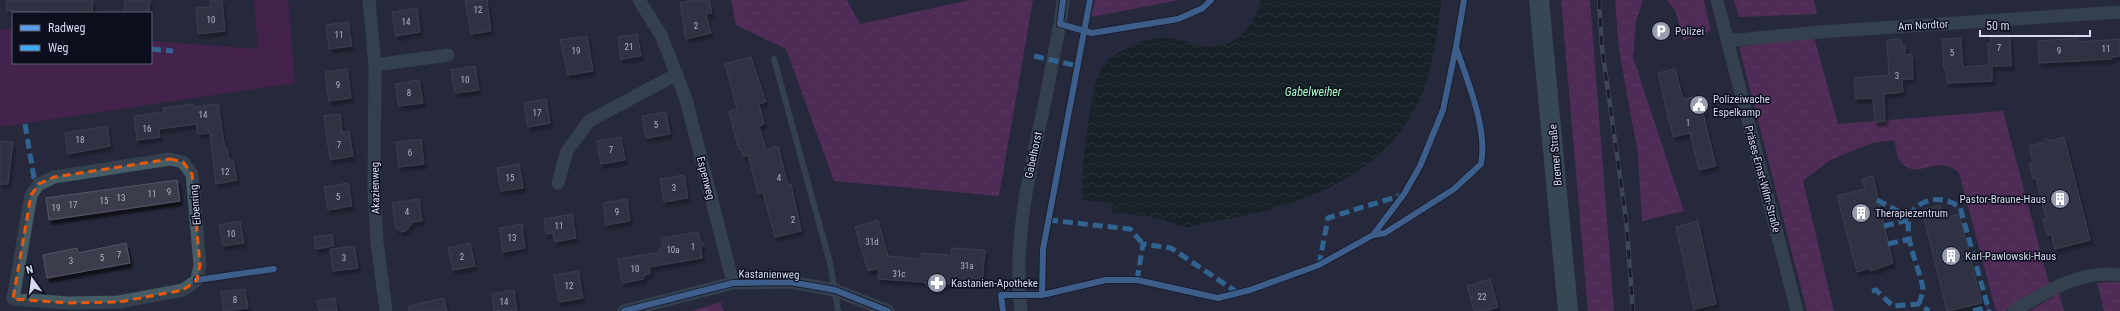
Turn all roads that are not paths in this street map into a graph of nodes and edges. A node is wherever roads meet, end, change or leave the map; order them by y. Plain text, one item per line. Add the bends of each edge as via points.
1 (369, 0) edge
2 (639, 0) edge
3 (1063, 0) edge
4 (1539, 0) edge
5 (1717, 0) edge
6 (2120, 12) edge
7 (1727, 40) junction
8 (448, 55) dead end
9 (774, 60) dead end
10 (375, 65) junction
11 (677, 74) junction
12 (558, 182) dead end
13 (2120, 275) edge
14 (733, 283) junction
15 (835, 290) junction
16 (12, 305) edge
17 (386, 311) edge
18 (624, 311) edge
19 (838, 311) edge
20 (888, 311) edge
21 (1021, 311) edge
22 (1568, 311) edge
23 (1797, 311) edge
24 (2014, 311) edge

1 - 10 street, Akazienweg
2 - 11 street, Espenweg via 661,35
3 - 21 street, Gabelhorst via 1026,188 1020,244
4 - 22 main road, Bremer Straße
5 - 7 street, Präses-Ernst-Wilm-Straße
6 - 7 street, Am Nordtor
7 - 23 street, Präses-Ernst-Wilm-Straße
8 - 10 street
9 - 15 lane via 830,262
10 - 17 street, Akazienweg via 374,190 377,242
11 - 12 street via 589,121 567,151
11 - 14 street, Espenweg via 686,99
13 - 24 street via 2094,276 2071,281
14 - 15 street, Kastanienweg via 790,282
14 - 18 street, Kastanienweg
15 - 19 lane
15 - 20 street, Kastanienweg
16 - 16 street, Eibenring via 31,195 39,184 54,177 170,159 183,162 192,174 200,265 197,280 183,290 119,302

